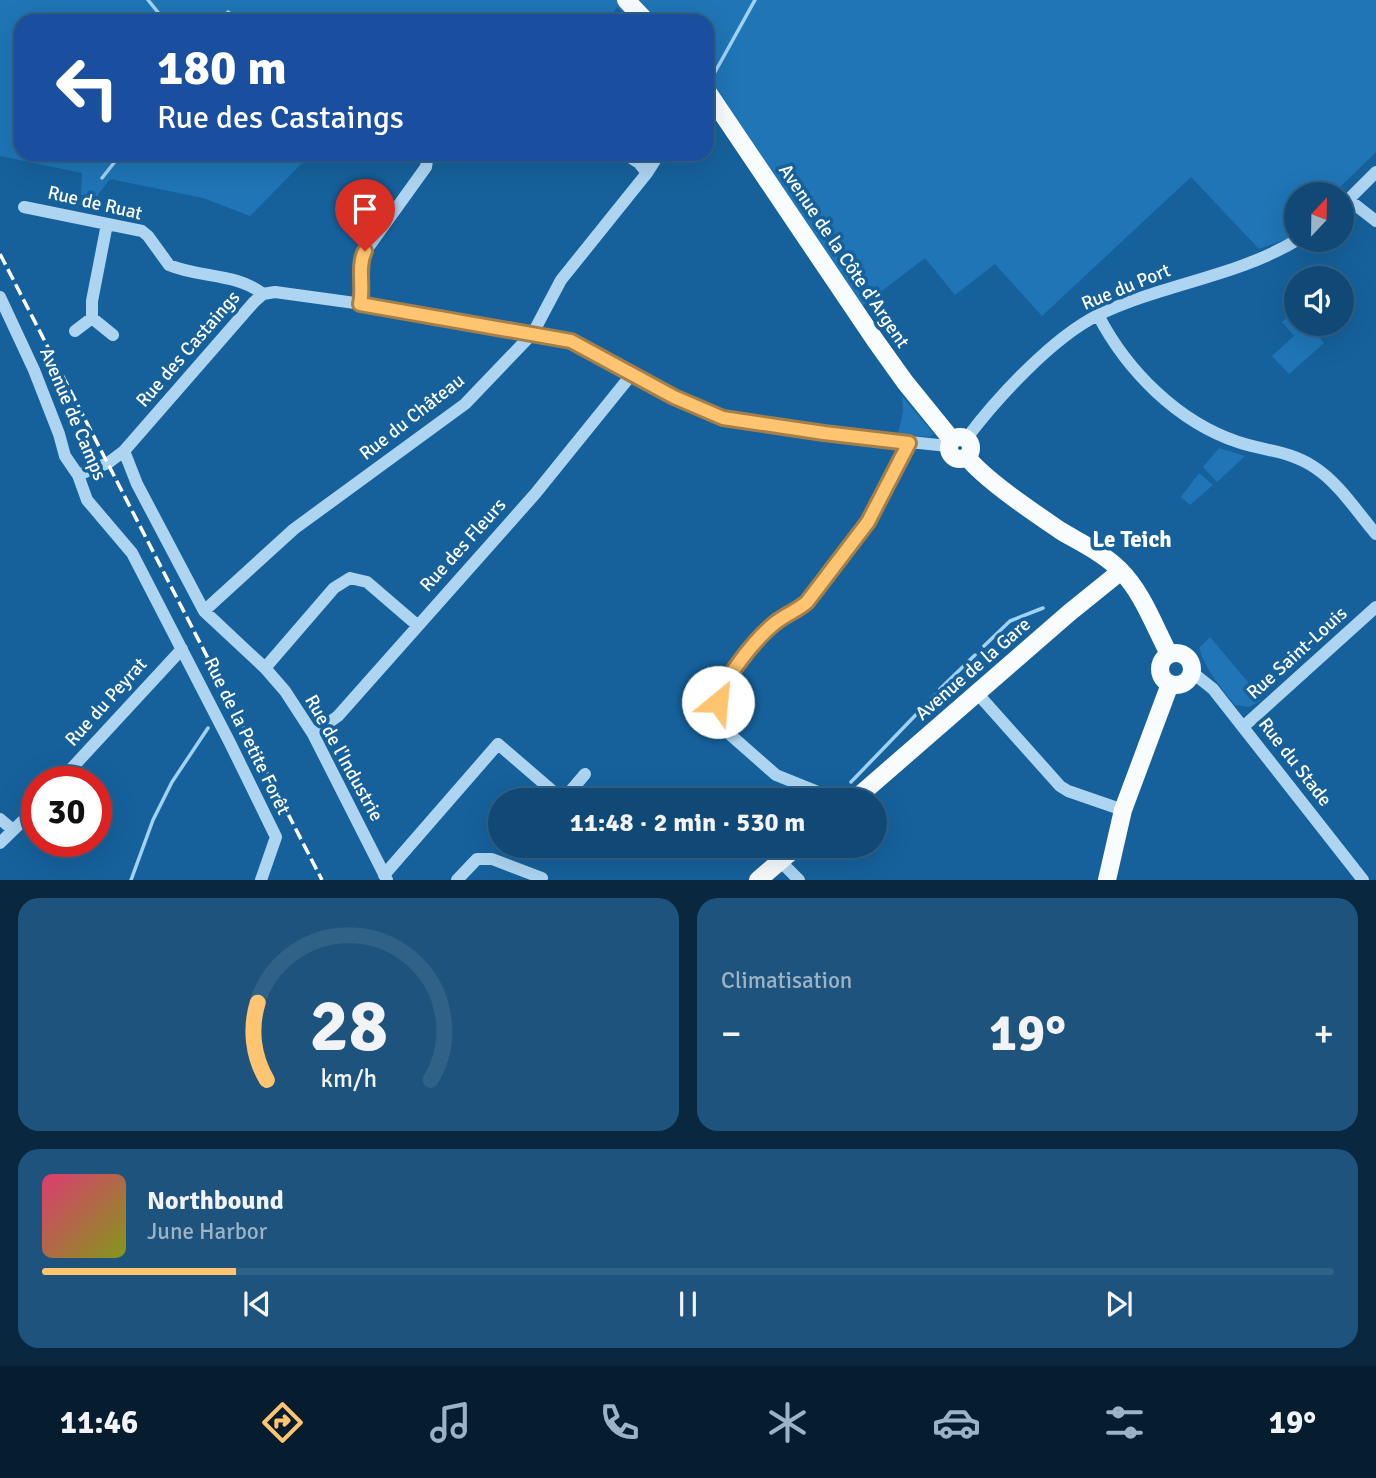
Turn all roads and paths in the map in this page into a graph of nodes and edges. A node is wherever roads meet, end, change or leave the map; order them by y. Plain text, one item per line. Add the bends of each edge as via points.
1 (626, 0) edge
2 (639, 14) edge
3 (714, 101) edge
4 (427, 161) edge
5 (636, 161) edge
6 (655, 161) edge
7 (1376, 172) edge
8 (647, 173) junction
9 (1354, 195) edge
10 (24, 207) dead end
11 (1354, 208) edge
12 (1376, 220) edge
13 (107, 224) junction
14 (1284, 247) edge
15 (263, 294) junction
16 (0, 297) edge
17 (360, 304) junction
18 (1098, 315) junction
19 (92, 318) junction
20 (75, 331) dead end
21 (533, 333) junction
22 (113, 335) dead end
23 (632, 373) junction
24 (909, 443) junction
25 (958, 445) junction
26 (124, 451) junction
27 (78, 475) junction
28 (1376, 534) edge
29 (1121, 571) junction
30 (1376, 607) edge
31 (204, 611) junction
32 (417, 625) junction
33 (183, 649) junction
34 (1169, 654) junction
35 (265, 668) junction
36 (1192, 673) junction
37 (1170, 684) junction
38 (977, 693) junction
39 (1243, 727) junction
40 (313, 734) junction
41 (74, 766) edge
42 (585, 774) dead end
43 (808, 788) edge
44 (868, 788) edge
45 (1123, 810) junction
46 (0, 818) edge
47 (21, 822) edge
48 (13, 830) junction
49 (0, 842) edge
50 (784, 858) edge
51 (780, 861) junction
52 (385, 877) edge
53 (542, 878) edge
54 (261, 880) edge
55 (457, 880) edge
56 (758, 880) edge
57 (799, 880) edge
58 (1107, 880) edge
59 (1363, 880) edge

1 - 2 main road
3 - 25 main road, Avenue de la Côte d'Argent via 882,351
4 - 17 street via 362,256
5 - 8 street
6 - 8 street, Rue du Château
7 - 9 street
8 - 21 street, Rue du Château via 561,279
10 - 13 street, Rue de Ruat
11 - 12 street
13 - 15 street, Rue de Ruat via 145,233 169,265 237,281
13 - 19 street
14 - 18 street, Rue du Port
15 - 17 street, Rue des Castaings via 284,291
15 - 26 street, Rue des Castaings
16 - 27 street, Avenue de Camps via 65,456
17 - 21 street, Rue des Castaings
18 - 25 street, Rue du Port via 1037,361
18 - 28 street via 1126,357 1166,400 1227,438 1289,453 1314,467
19 - 20 street
19 - 22 street
21 - 23 street, Rue des Castaings via 579,344
21 - 31 street, Rue du Château via 465,404 294,529
23 - 24 street, Rue des Castaings via 723,418
23 - 32 street, Rue des Fleurs via 535,494
24 - 25 street, Rue des Castaings
24 - 43 street via 858,538 807,602 775,623 752,648 720,692 721,724 726,731 776,775
25 - 29 main road, Avenue de la Côte d'Argent via 982,472
26 - 27 street, Rue des Castaings
26 - 31 street, Rue de l'Industrie
27 - 33 street, Avenue de Camps via 87,500 132,553
29 - 34 main road, Avenue de la Côte d'Argent
29 - 38 main road, Avenue de la Gare
30 - 39 street, Rue Saint-Louis
31 - 35 street, Rue de l'Industrie
32 - 35 street via 367,582 350,578 334,588
32 - 40 street, Rue des Fleurs via 338,716
33 - 41 street, Rue du Peyrat
33 - 54 street, Rue de la Petite Forêt via 276,837
34 - 36 main road via 1185,655 1192,663
34 - 37 main road via 1160,672
35 - 40 street, Rue de l'Industrie
36 - 37 main road via 1184,684
36 - 39 street, Rue du Stade via 1213,689
37 - 45 main road
38 - 44 main road, Avenue de la Gare
38 - 45 street via 1060,786
39 - 59 street, Rue du Stade
40 - 52 street, Rue de l'Industrie
42 - 52 street via 563,800 499,744
45 - 58 main road
46 - 48 street
47 - 48 street
48 - 49 street
50 - 51 main road
51 - 56 main road
51 - 57 street
53 - 55 street via 492,859 477,859

